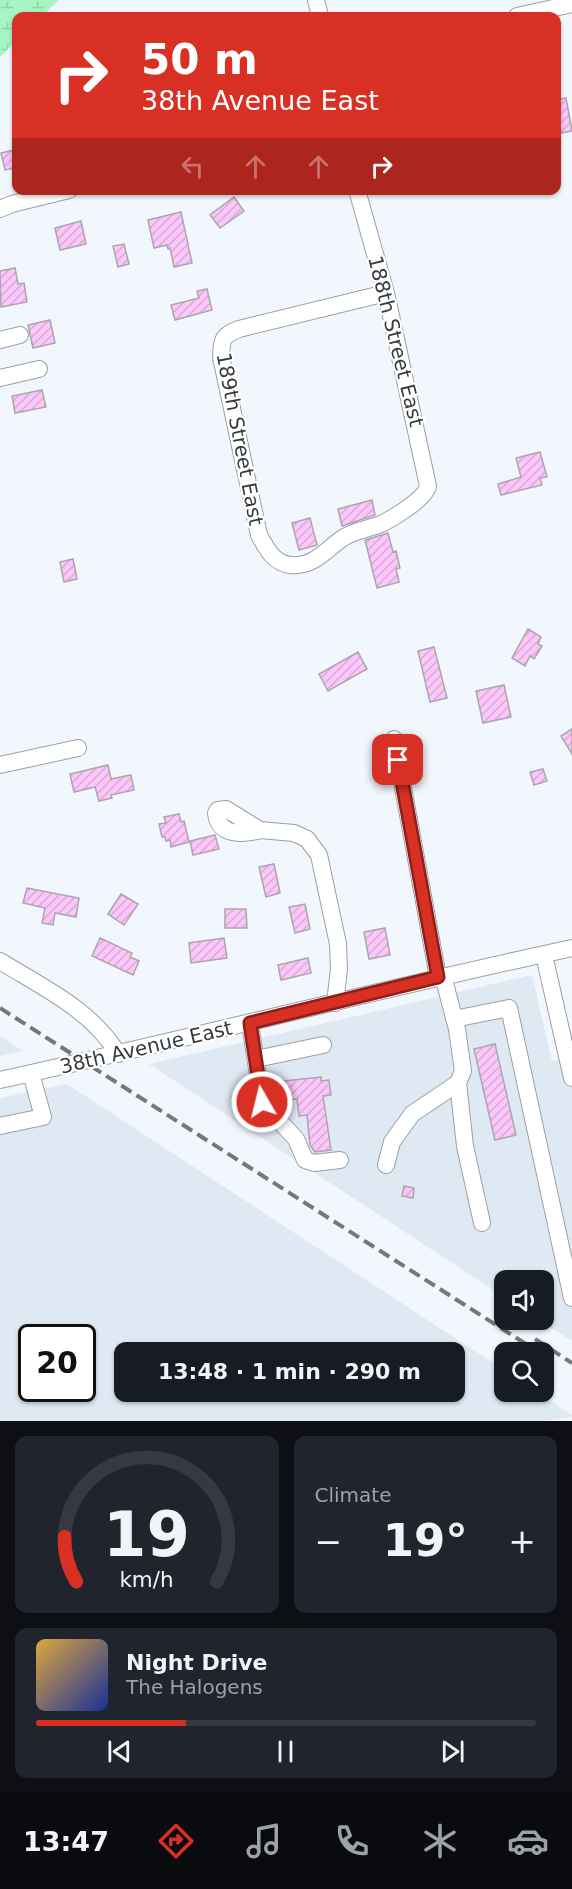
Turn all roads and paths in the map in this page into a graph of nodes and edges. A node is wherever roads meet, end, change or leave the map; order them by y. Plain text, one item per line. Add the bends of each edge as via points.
1 (572, 4) edge
2 (535, 12) edge
3 (49, 195) edge
4 (358, 195) edge
5 (0, 209) edge
6 (386, 293) junction
7 (20, 335) dead end
8 (0, 340) edge
9 (39, 369) dead end
10 (0, 378) edge
11 (258, 535) joint
12 (394, 738) dead end
13 (78, 748) dead end
14 (0, 765) edge
15 (260, 830) dead end
16 (572, 948) edge
17 (544, 955) junction
18 (0, 961) edge
19 (440, 976) junction
20 (335, 1003) junction
21 (454, 1019) junction
22 (250, 1023) junction
23 (323, 1045) dead end
24 (117, 1054) junction
25 (256, 1059) junction
26 (31, 1073) junction
27 (572, 1078) edge
28 (0, 1080) edge
29 (458, 1083) junction
30 (0, 1126) edge
31 (340, 1160) dead end
32 (386, 1165) dead end
33 (482, 1223) dead end
34 (572, 1298) edge

1 - 2 street
3 - 5 street
4 - 6 street, 188th Street East
6 - 11 street, 189th Street East via 239,329 225,336 221,343
6 - 11 street, 188th Street East via 429,480 427,492 383,523 344,537 325,555 306,563 291,565 276,559
7 - 8 street
9 - 10 street
12 - 19 street
13 - 14 street
15 - 20 street via 285,831 307,839 319,855 338,944
16 - 17 street, 38th Avenue East
17 - 19 street, 38th Avenue East
17 - 27 street
18 - 24 street via 77,1010 100,1030
19 - 20 street, 38th Avenue East
19 - 21 street
20 - 22 street, 38th Avenue East
21 - 29 street via 463,1071
21 - 34 street via 509,1008
22 - 24 street, 38th Avenue East
22 - 25 street
23 - 25 street
24 - 26 street, 38th Avenue East
25 - 31 street via 262,1102 297,1139 305,1160
26 - 28 street, 38th Avenue East
26 - 30 street via 43,1117
29 - 32 street via 412,1114 392,1142
29 - 33 street via 465,1146

